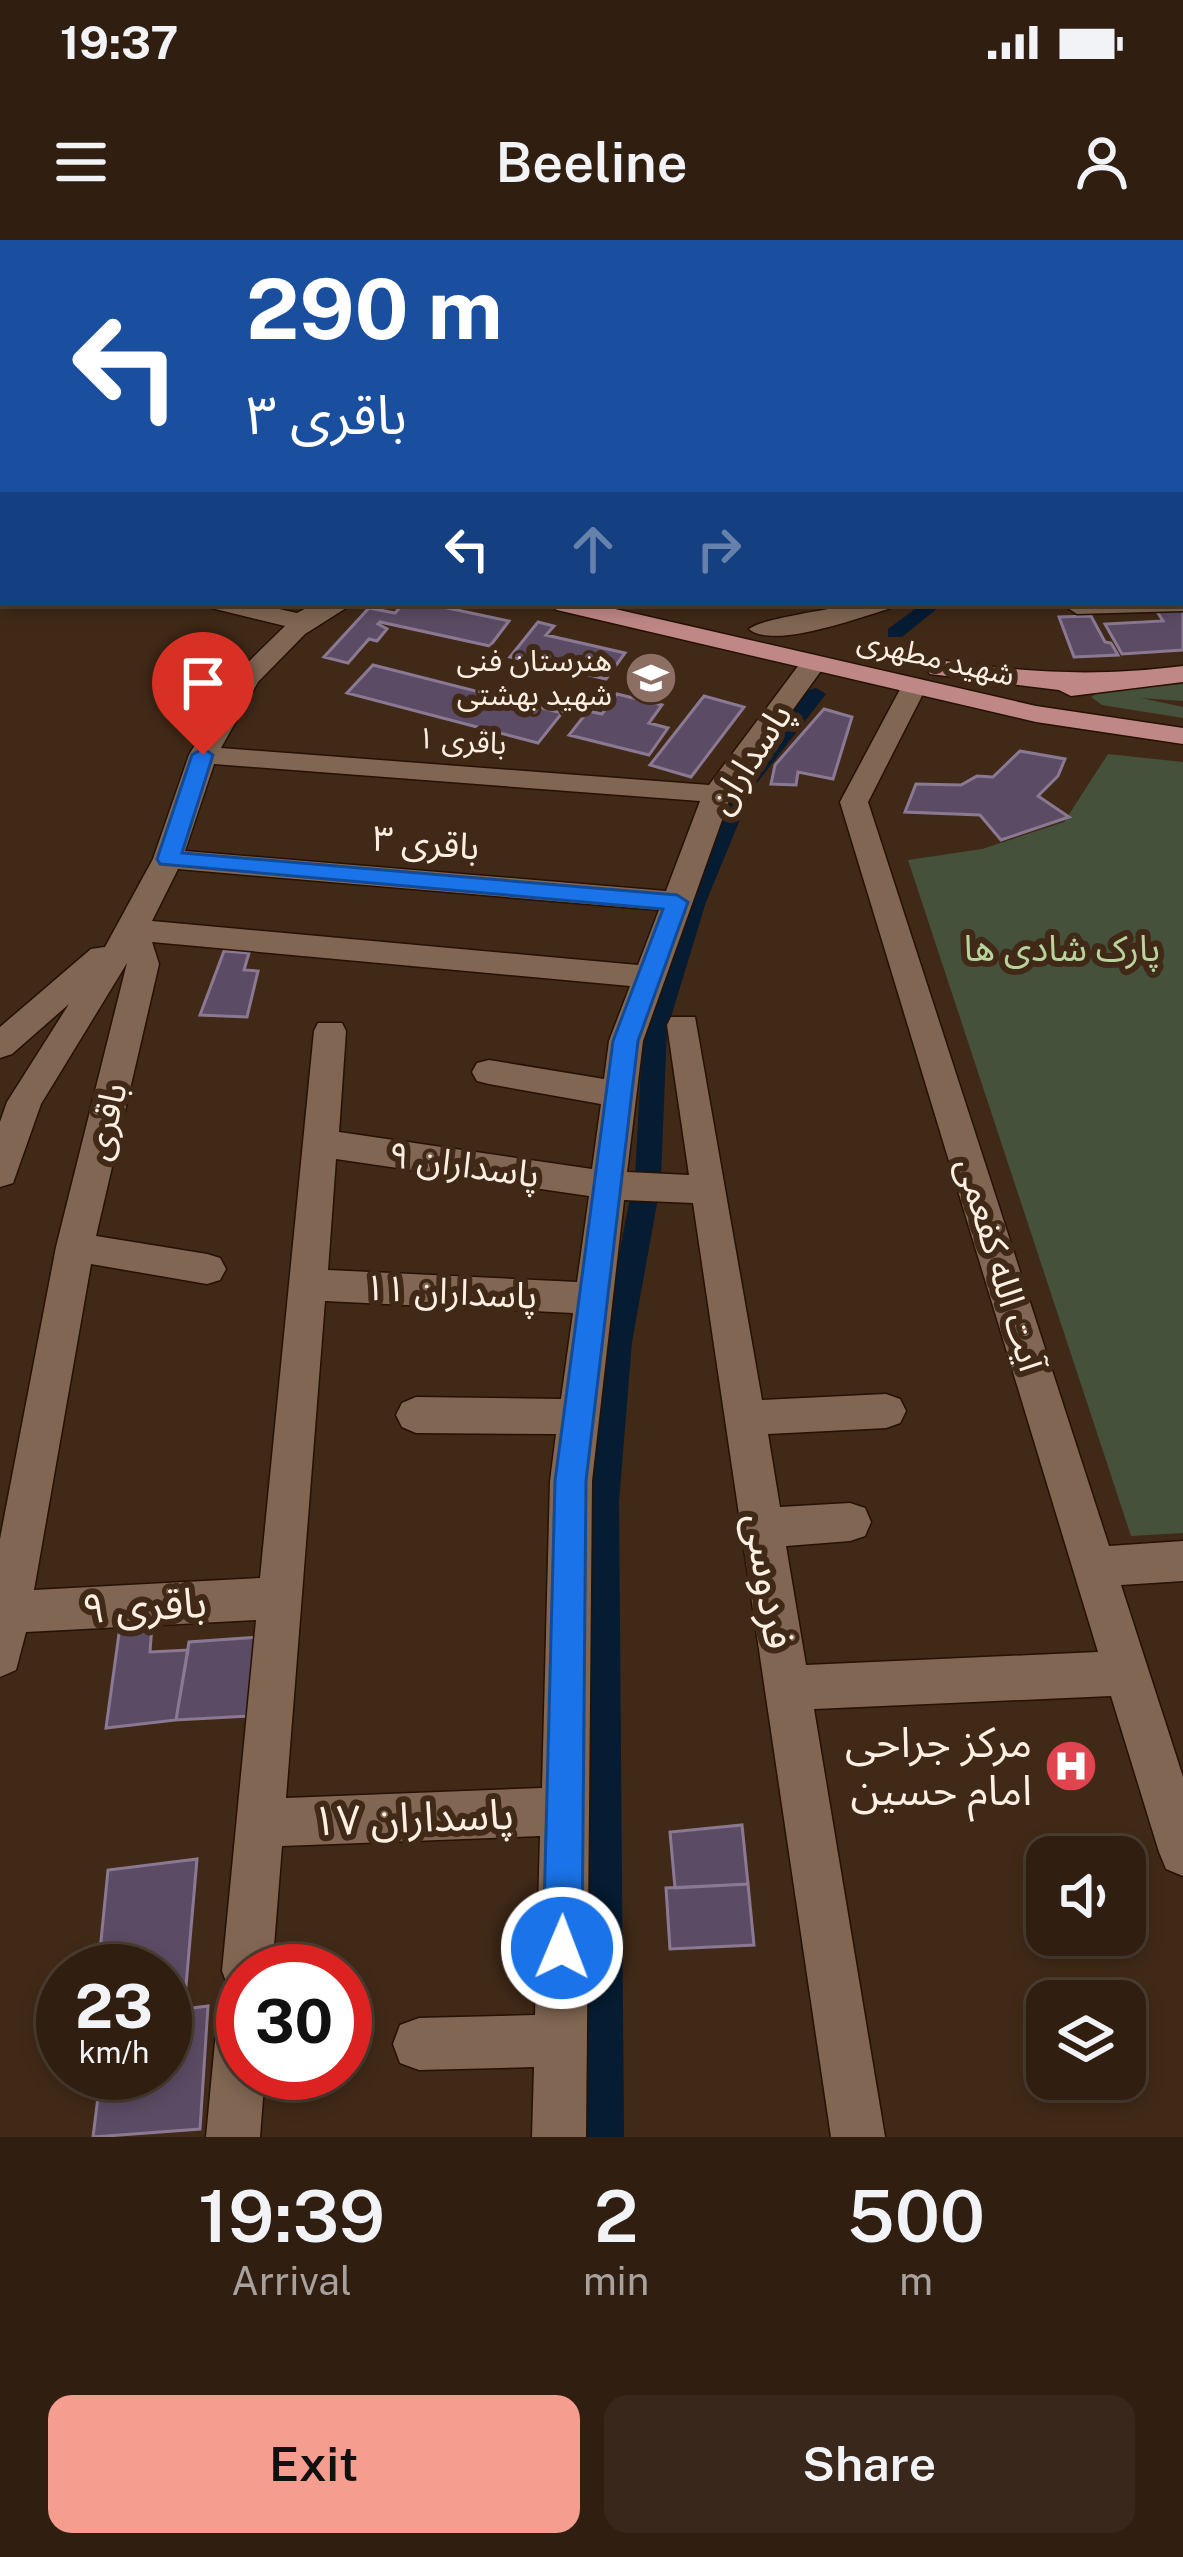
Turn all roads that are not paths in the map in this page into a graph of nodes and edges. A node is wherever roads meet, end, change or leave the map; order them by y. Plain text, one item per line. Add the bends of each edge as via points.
1 (236, 606) edge
2 (334, 606) edge
3 (572, 606) edge
4 (662, 606) edge
5 (876, 606) edge
6 (883, 606) edge
7 (1076, 606) edge
8 (1112, 606) edge
9 (302, 618) edge
10 (762, 629) junction
11 (820, 654) junction
12 (1183, 674) edge
13 (1095, 682) junction
14 (914, 686) junction
15 (1091, 724) junction
16 (1183, 736) edge
17 (203, 755) junction
18 (717, 794) junction
19 (168, 859) junction
20 (677, 902) junction
21 (132, 930) junction
22 (649, 977) junction
23 (683, 1025) dead end
24 (330, 1031) dead end
25 (0, 1046) edge
26 (489, 1072) dead end
27 (619, 1094) junction
28 (320, 1142) junction
29 (611, 1168) junction
30 (0, 1173) edge
31 (706, 1175) junction
32 (75, 1247) junction
33 (208, 1269) dead end
34 (308, 1285) junction
35 (593, 1298) junction
36 (886, 1411) dead end
37 (416, 1415) dead end
38 (579, 1417) junction
39 (745, 1418) junction
40 (850, 1522) dead end
41 (762, 1528) junction
42 (1183, 1561) edge
43 (1095, 1567) junction
44 (280, 1598) junction
45 (4, 1634) edge
46 (1127, 1672) junction
47 (787, 1688) junction
48 (566, 1811) junction
49 (260, 1822) junction
50 (1179, 1825) edge
51 (250, 1944) edge
52 (560, 2040) junction
53 (419, 2044) dead end
54 (236, 2100) edge
55 (233, 2137) edge
56 (559, 2137) edge
57 (858, 2137) edge

1 - 9 street
2 - 9 street
3 - 11 main road, شهید مطهری
4 - 10 main road
5 - 10 street
6 - 11 street, پاسداران
7 - 8 street
9 - 17 street via 248,678
10 - 11 main road
11 - 13 main road, شهید مطهری via 975,676
11 - 14 main road, شهید مطهری
11 - 18 street, پاسداران
12 - 13 main road, شهید مطهری
13 - 15 main road via 1060,699
14 - 15 main road, شهید مطهری
14 - 43 street, آیت الله کفعمی via 854,802
15 - 16 main road, شهید مطهری
17 - 18 street, باقری ۱
17 - 19 street
18 - 20 street, پاسداران
19 - 20 street, باقری ۳
19 - 21 street
20 - 22 street, پاسداران
21 - 22 street
21 - 25 street
21 - 30 street via 24,1102
21 - 32 street, باقری via 143,964
22 - 27 street, پاسداران via 626,1041
23 - 31 street, فردوسی
24 - 28 street
26 - 27 street
27 - 29 street, پاسداران
28 - 29 street, پاسداران ۹
28 - 34 street
29 - 31 street, پاسداران ۹
29 - 35 street, پاسداران
31 - 39 street, فردوسی
32 - 33 street
32 - 45 street, باقری
34 - 35 street, پاسداران ۱۱
34 - 44 street
35 - 38 street, پاسداران
36 - 39 street
37 - 38 street
38 - 48 street, پاسداران
39 - 41 street, فردوسی
40 - 41 street
41 - 47 street, فردوسی
42 - 43 street
43 - 46 street, آیت الله کفعمی
44 - 45 street, باقری ۹
44 - 49 street
46 - 47 street
46 - 50 street, آیت الله کفعمی
47 - 57 street, فردوسی
48 - 49 street, پاسداران ۱۷
48 - 52 street, پاسداران
49 - 51 street
52 - 53 street
52 - 56 street, پاسداران
54 - 55 street

